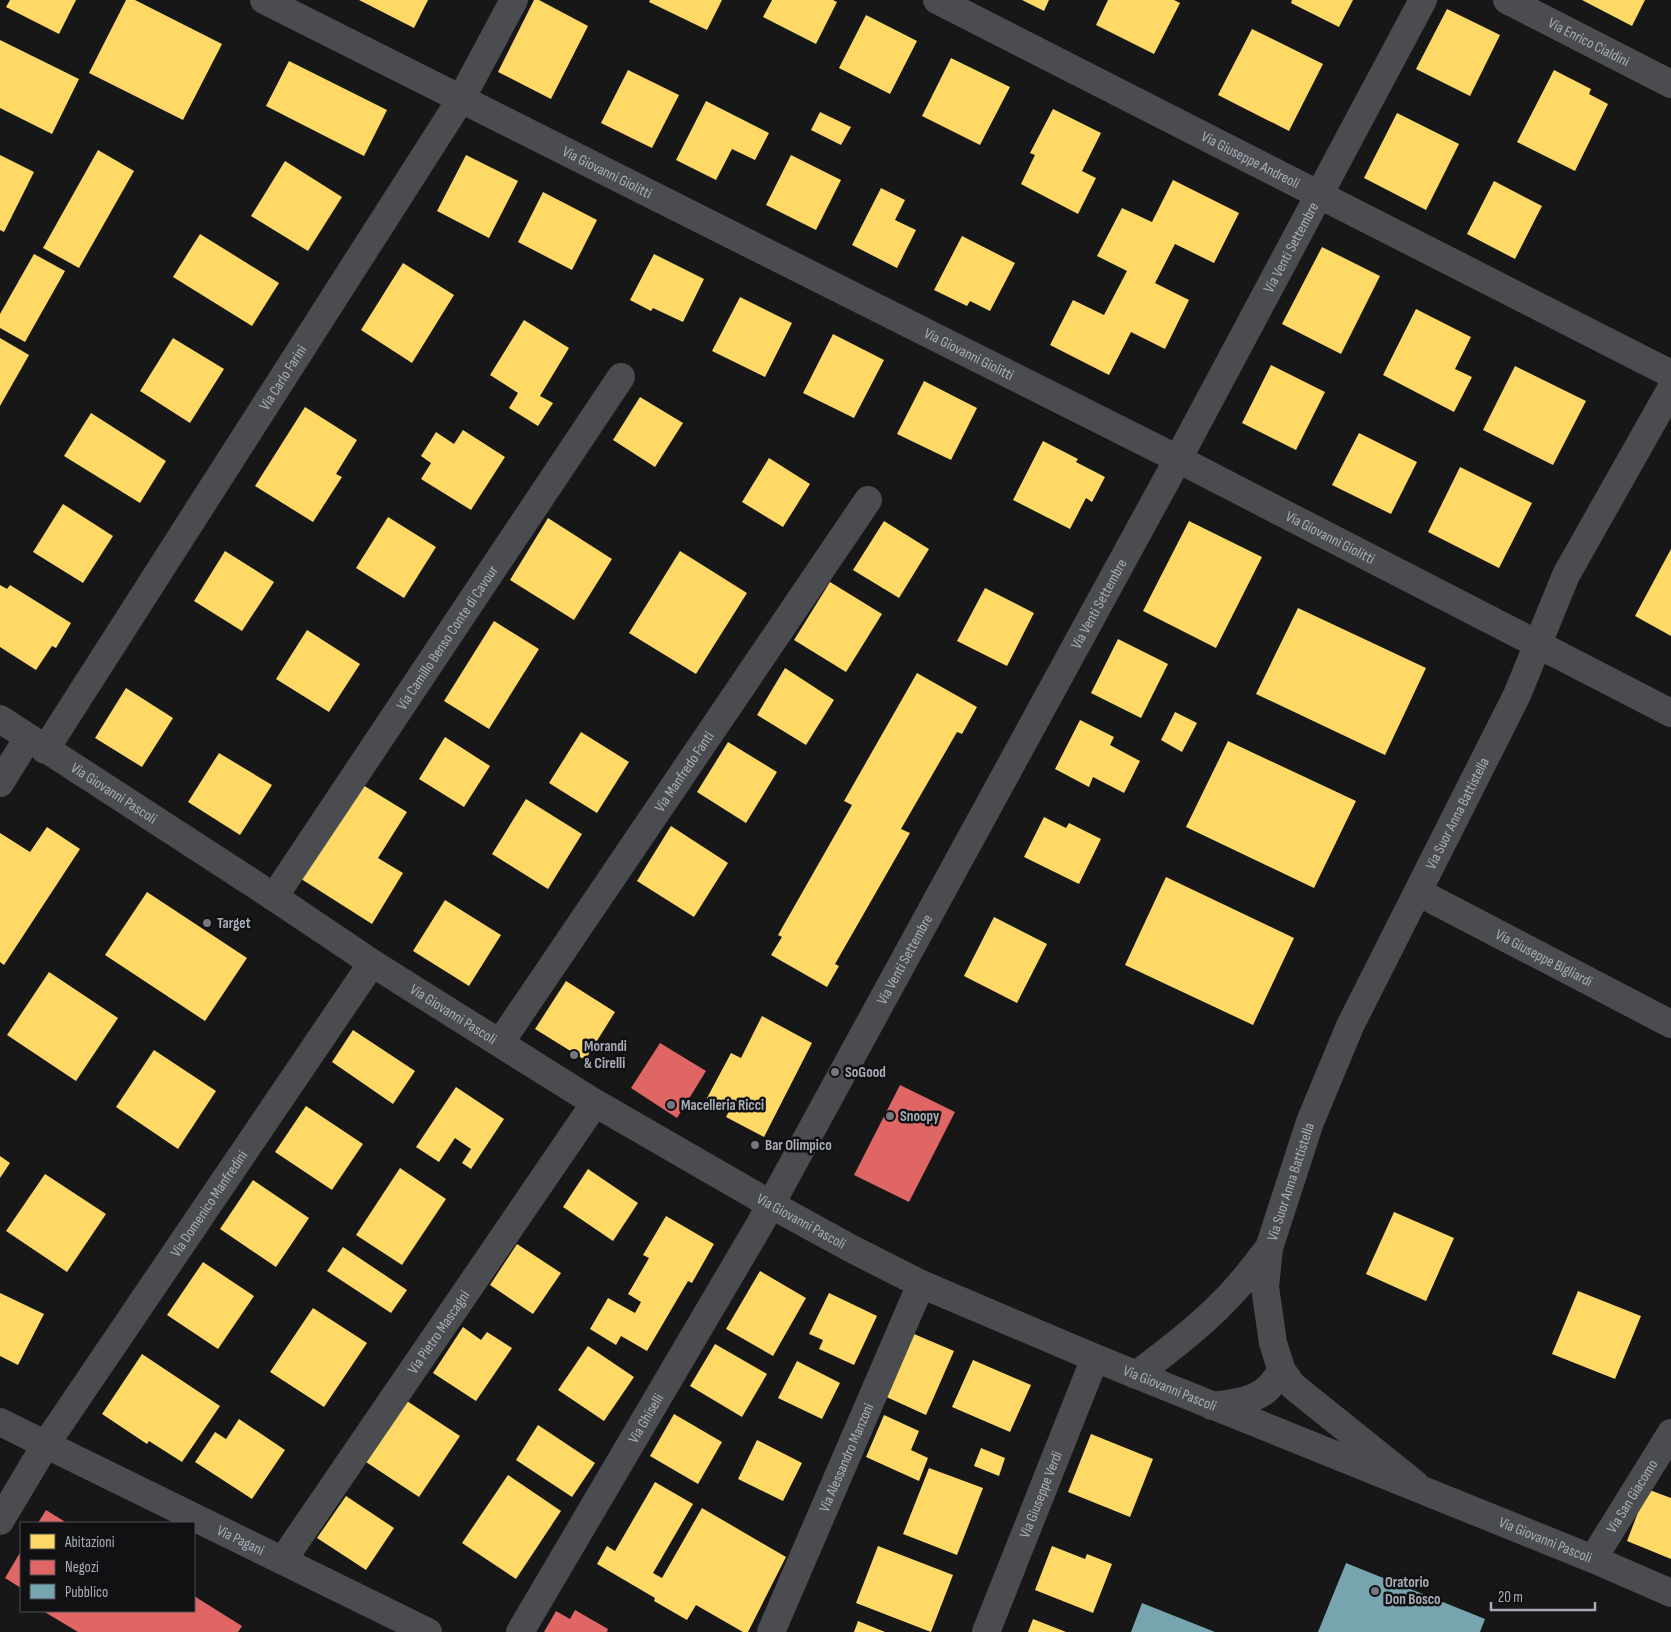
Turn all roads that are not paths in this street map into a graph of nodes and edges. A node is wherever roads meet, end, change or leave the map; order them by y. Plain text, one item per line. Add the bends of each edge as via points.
1 (264, 0) edge
2 (514, 0) edge
3 (937, 0) edge
4 (1422, 0) edge
5 (1507, 0) edge
6 (1671, 84) edge
7 (461, 99) junction
8 (1318, 195) junction
9 (1671, 374) edge
10 (621, 377) dead end
11 (1671, 389) edge
12 (1178, 459) junction
13 (868, 500) dead end
14 (1537, 644) junction
15 (1671, 713) edge
16 (0, 719) edge
17 (37, 744) junction
18 (0, 783) edge
19 (1418, 892) junction
20 (274, 897) junction
21 (372, 963) junction
22 (1671, 1024) edge
23 (500, 1042) junction
24 (595, 1103) junction
25 (770, 1204) junction
26 (1269, 1248) junction
27 (920, 1284) junction
28 (1095, 1358) junction
29 (1282, 1371) junction
30 (1136, 1376) junction
31 (1212, 1406) junction
32 (0, 1422) edge
33 (1671, 1433) edge
34 (46, 1444) junction
35 (1423, 1490) junction
36 (0, 1521) edge
37 (1593, 1559) junction
38 (283, 1560) junction
39 (1671, 1593) edge
40 (428, 1632) edge
41 (520, 1632) edge
42 (771, 1632) edge
43 (986, 1632) edge

1 - 7 street, Via Giovanni Giolitti
2 - 7 street, Via Carlo Farini
3 - 8 street, Via Giuseppe Andreoli
4 - 8 street, Via Venti Settembre
5 - 6 street, Via Enrico Cialdini
7 - 12 street, Via Giovanni Giolitti
7 - 17 street, Via Carlo Farini
8 - 9 street, Via Giuseppe Andreoli
8 - 12 street, Via Venti Settembre
10 - 20 street, Via Camillo Benso Conte di Cavour
11 - 14 street, Via Suor Anna Battistella via 1566,575
12 - 14 street, Via Giovanni Giolitti
12 - 25 street, Via Venti Settembre
13 - 23 street, Via Manfredo Fanti
14 - 15 street, Via Giovanni Giolitti
14 - 19 street, Via Suor Anna Battistella via 1517,695
16 - 17 street, Via Giovanni Pascoli
17 - 18 street, Via Carlo Farini
17 - 20 street, Via Giovanni Pascoli
19 - 22 street, Via Giuseppe Bigliardi
19 - 26 street, Via Suor Anna Battistella via 1343,1043 1310,1122
20 - 21 street, Via Giovanni Pascoli
21 - 23 street, Via Giovanni Pascoli
21 - 34 street, Via Domenico Manfredini
23 - 24 street, Via Giovanni Pascoli
24 - 25 street, Via Giovanni Pascoli
24 - 38 street, Via Pietro Mascagni
25 - 27 street, Via Giovanni Pascoli
25 - 41 street, Via Ghiselli
26 - 29 street via 1265,1287 1267,1313
26 - 30 street via 1218,1307 1183,1340
27 - 28 street, Via Giovanni Pascoli
27 - 42 street, Via Alessandro Manzoni
28 - 30 street, Via Giovanni Pascoli
28 - 43 street, Via Giuseppe Verdi
29 - 31 street via 1266,1390 1254,1397
29 - 35 street via 1293,1386
30 - 31 street, Via Giovanni Pascoli
31 - 35 street, Via Giovanni Pascoli
32 - 34 street, Via Pagani
33 - 37 street, Via San Giacomo
34 - 36 street, Via Domenico Manfredini
34 - 38 street, Via Pagani
35 - 37 street, Via Giovanni Pascoli
37 - 39 street, Via Giovanni Pascoli
38 - 40 street, Via Pagani

